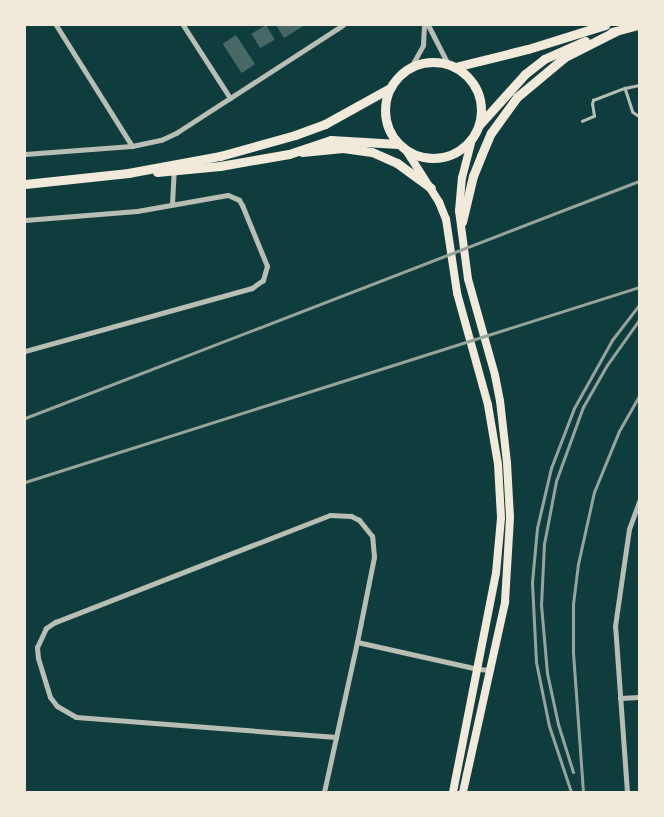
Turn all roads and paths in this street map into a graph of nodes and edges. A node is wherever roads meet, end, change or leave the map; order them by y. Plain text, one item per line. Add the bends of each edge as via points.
1 (56, 25) edge
2 (184, 25) edge
3 (343, 25) edge
4 (426, 25) edge
5 (605, 25) edge
6 (639, 25) edge
7 (616, 31) junction
8 (451, 65) junction
9 (411, 67) junction
10 (639, 85) edge
11 (390, 88) junction
12 (625, 88) junction
13 (230, 98) junction
14 (639, 116) edge
15 (582, 121) dead end
16 (479, 124) junction
17 (472, 139) junction
18 (132, 146) junction
19 (402, 147) junction
20 (25, 154) edge
21 (289, 154) junction
22 (175, 168) junction
23 (25, 184) edge
24 (431, 188) junction
25 (172, 204) junction
26 (25, 220) edge
27 (462, 227) junction
28 (25, 351) edge
29 (639, 500) edge
30 (357, 642) junction
31 (478, 669) junction
32 (491, 670) junction
33 (639, 697) edge
34 (620, 698) junction
35 (336, 737) junction
36 (324, 792) edge
37 (453, 792) edge
38 (463, 792) edge
39 (627, 792) edge

1 - 18 street
2 - 13 street
3 - 13 street
4 - 8 street
4 - 9 street via 423,45
5 - 8 main road via 528,50
6 - 7 main road
7 - 16 main road via 576,43 544,59 525,74
7 - 27 main road via 565,57 517,97 484,148 473,176
8 - 9 main road via 423,63
8 - 16 main road via 468,77 478,91
9 - 11 main road
10 - 12 lane
11 - 19 main road via 385,117 390,131
11 - 22 main road via 342,116 295,135
12 - 14 lane via 633,112
12 - 15 lane via 593,100 594,116
13 - 18 street via 176,133
16 - 17 main road
17 - 19 main road via 456,152 436,159 422,157
17 - 27 main road via 461,191 459,211
18 - 20 street
19 - 21 main road via 331,140
19 - 24 main road
21 - 22 main road
21 - 24 main road via 338,148 372,152 397,163
22 - 23 main road
22 - 25 street
24 - 31 main road via 446,219 462,312 488,405 498,464 501,518 496,573
25 - 26 street
25 - 28 street via 222,195 239,200 266,259 263,280 252,288
27 - 32 main road via 465,264 495,375 508,463 510,518 505,602
29 - 34 street via 630,529 616,611 615,648
30 - 31 street
30 - 35 street
30 - 35 street via 374,558 372,536 359,520 351,516 330,515 55,622 46,628 37,647 50,697 57,706 76,717
31 - 32 street
31 - 37 main road
32 - 38 main road
33 - 34 street
34 - 39 street
35 - 36 street

